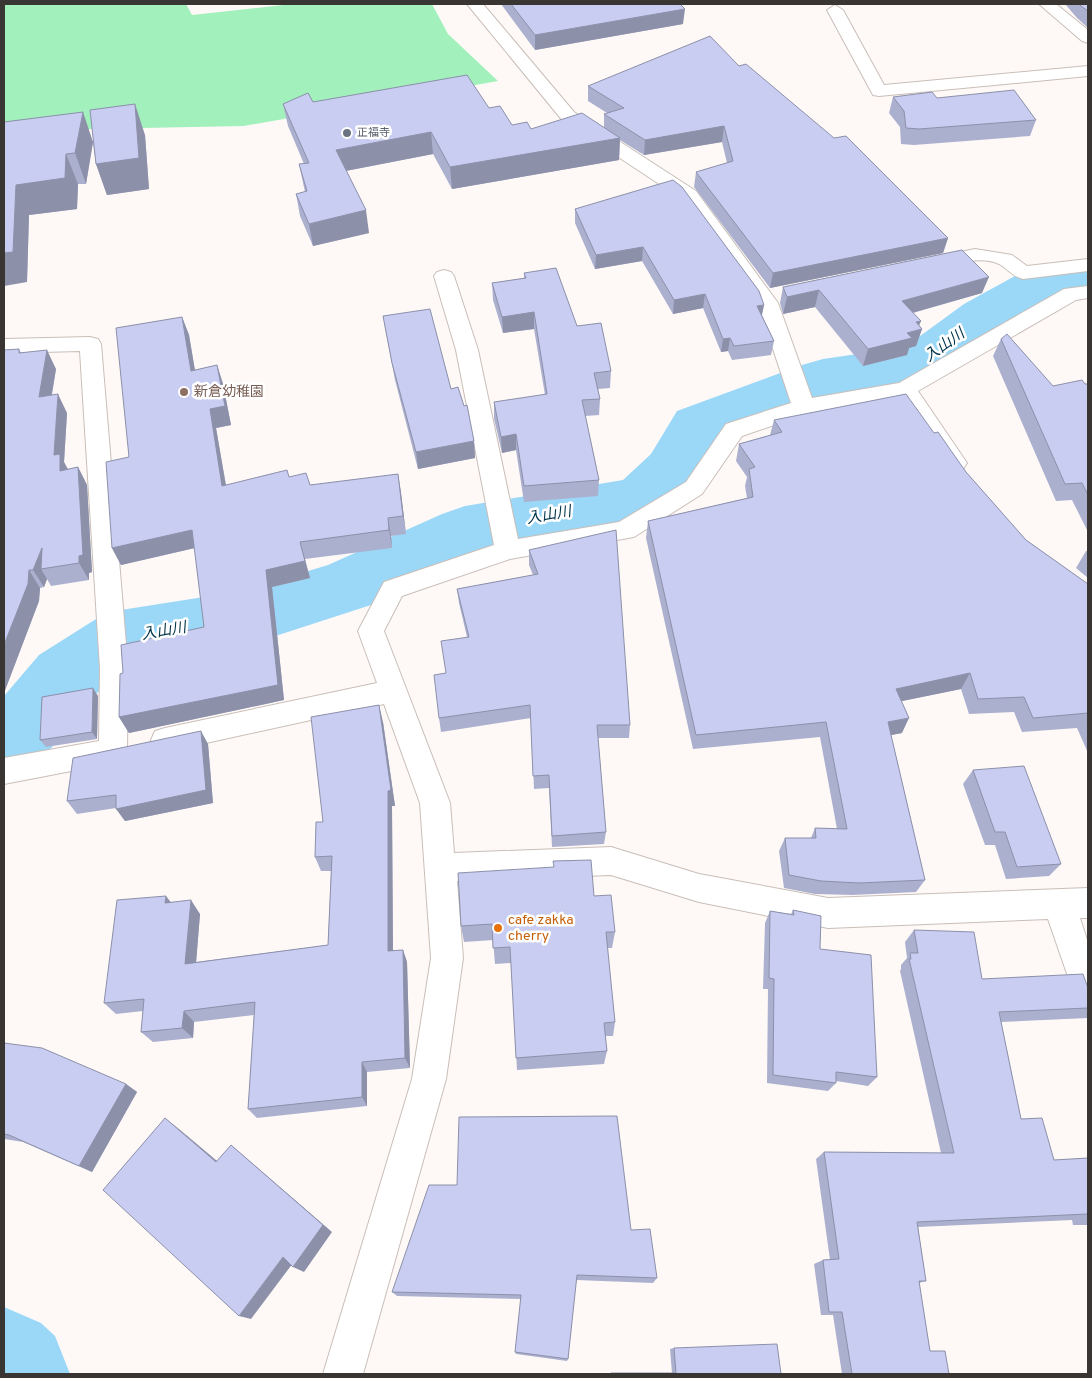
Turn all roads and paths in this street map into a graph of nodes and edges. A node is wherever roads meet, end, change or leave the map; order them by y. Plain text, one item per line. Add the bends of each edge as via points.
1 (475, 4) edge
2 (1047, 4) edge
3 (835, 10) dead end
4 (1088, 38) edge
5 (1088, 71) edge
6 (1088, 265) edge
7 (911, 269) edge
8 (444, 276) dead end
9 (1088, 292) edge
10 (4, 346) edge
11 (905, 390) junction
12 (803, 405) junction
13 (968, 482) edge
14 (507, 543) junction
15 (394, 691) junction
16 (113, 751) junction
17 (8, 770) edge
18 (440, 868) junction
19 (1074, 904) edge
20 (1088, 989) edge
21 (343, 1374) edge

1 - 12 street via 568,116 689,195 774,296
2 - 4 street
3 - 5 street via 879,91
6 - 7 street via 1023,272 1005,259 975,255
8 - 14 street via 467,350
9 - 11 street via 1071,294
10 - 16 street via 90,344 112,630
11 - 12 street
11 - 13 street
12 - 14 street via 734,430 694,488 626,530
14 - 15 street via 392,589 371,631
15 - 16 street
15 - 18 street via 435,803
16 - 17 street
18 - 19 street via 611,861 699,888 828,914
18 - 21 street via 447,958 428,1079
19 - 20 street

